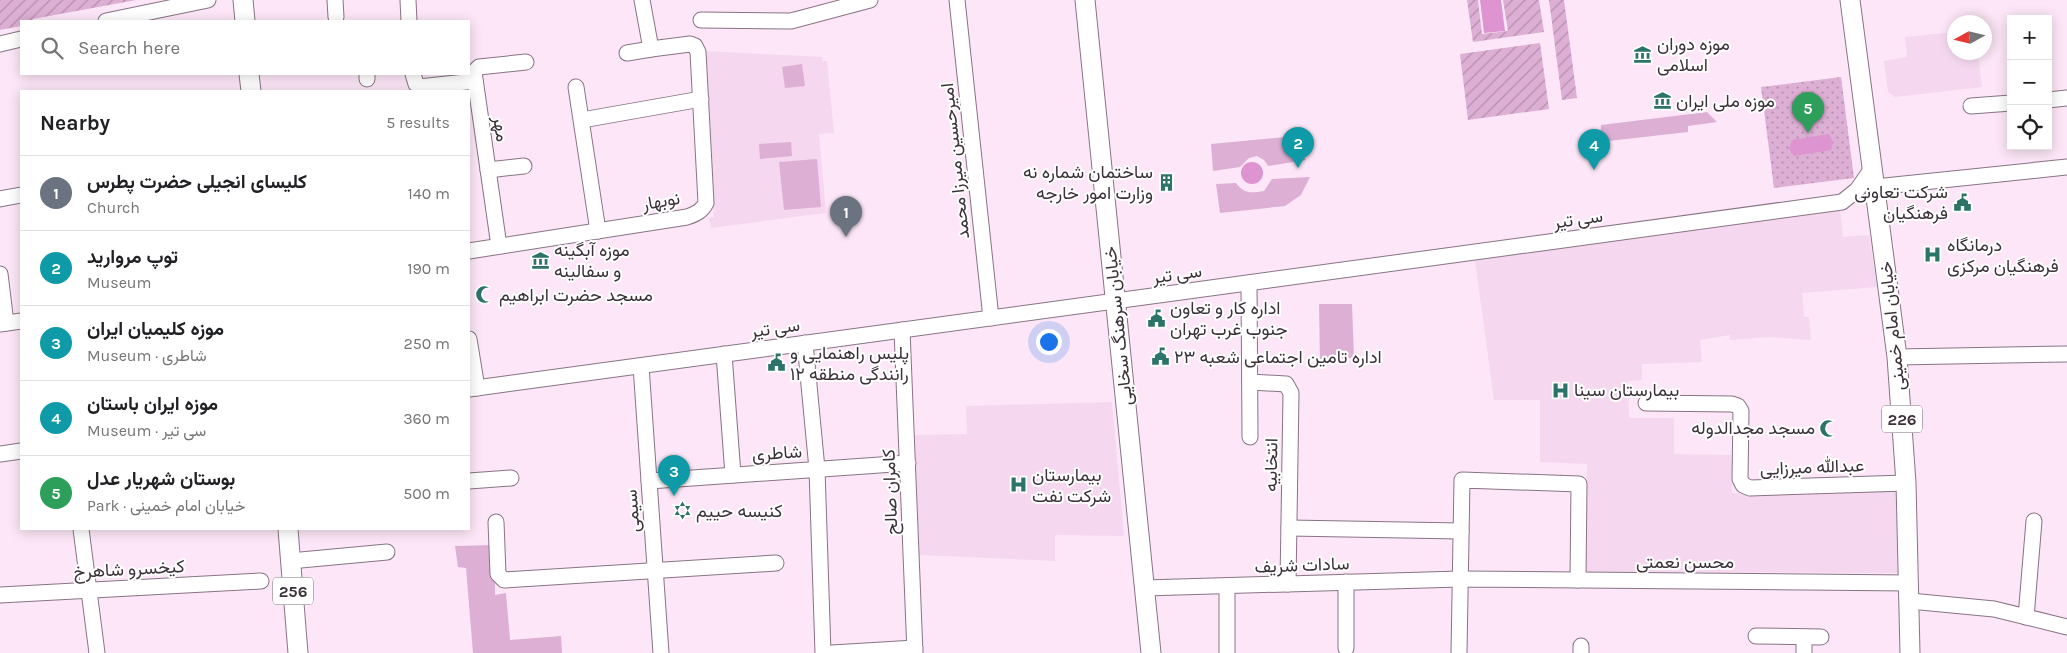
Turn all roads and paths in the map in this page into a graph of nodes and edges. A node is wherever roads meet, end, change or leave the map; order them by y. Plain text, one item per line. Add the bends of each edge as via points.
1 (208, 0) edge
2 (243, 0) edge
3 (335, 0) edge
4 (408, 0) edge
5 (642, 0) edge
6 (870, 0) edge
7 (957, 0) edge
8 (1084, 0) edge
9 (1850, 0) edge
10 (336, 17) dead end
11 (111, 20) edge
12 (245, 20) edge
13 (409, 20) edge
14 (701, 20) dead end
15 (20, 39) edge
16 (0, 44) edge
17 (651, 49) junction
18 (627, 53) dead end
19 (526, 62) dead end
20 (249, 75) edge
21 (413, 75) edge
22 (475, 81) junction
23 (576, 87) dead end
24 (251, 90) edge
25 (2067, 98) edge
26 (701, 99) junction
27 (2052, 100) edge
28 (2007, 103) edge
29 (1971, 106) dead end
30 (582, 120) junction
31 (524, 166) dead end
32 (1873, 167) junction
33 (2067, 167) edge
34 (488, 170) junction
35 (1875, 187) junction
36 (20, 195) edge
37 (0, 199) edge
38 (598, 231) junction
39 (499, 246) junction
40 (470, 251) edge
41 (0, 274) edge
42 (1249, 283) junction
43 (1115, 301) junction
44 (991, 318) junction
45 (20, 321) edge
46 (3, 324) edge
47 (902, 330) junction
48 (804, 343) junction
49 (470, 351) edge
50 (724, 354) junction
51 (2067, 354) edge
52 (1897, 357) junction
53 (641, 366) junction
54 (1250, 382) junction
55 (473, 388) edge
56 (1646, 404) dead end
57 (1250, 437) dead end
58 (20, 451) edge
59 (0, 454) edge
60 (908, 463) junction
61 (817, 469) junction
62 (733, 475) junction
63 (511, 478) dead end
64 (470, 481) edge
65 (649, 481) junction
66 (1906, 483) junction
67 (496, 522) dead end
68 (2034, 522) dead end
69 (1289, 528) junction
70 (81, 530) edge
71 (288, 530) edge
72 (1461, 531) junction
73 (387, 552) dead end
74 (290, 561) junction
75 (776, 563) dead end
76 (655, 570) junction
77 (1460, 579) junction
78 (1578, 580) junction
79 (261, 581) dead end
80 (1346, 582) junction
81 (1288, 584) junction
82 (1227, 586) junction
83 (1144, 588) junction
84 (89, 590) junction
85 (1909, 592) junction
86 (0, 595) edge
87 (2026, 617) junction
88 (2067, 627) edge
89 (1756, 636) dead end
90 (1804, 636) junction
91 (1821, 637) dead end
92 (1346, 648) dead end
93 (915, 651) edge
94 (97, 653) edge
95 (298, 653) edge
96 (661, 653) edge
97 (823, 653) edge
98 (832, 653) edge
99 (1151, 653) edge
100 (1227, 653) edge
101 (1458, 653) edge
102 (1804, 653) edge
103 (1910, 653) edge

1 - 11 street
2 - 12 main road
3 - 10 street
4 - 13 street
5 - 17 street
6 - 14 street via 791,21
7 - 44 street, امیرحسین میرزا محمد
8 - 43 main road, خیابان سرهنگ سخایی
9 - 32 main road, خیابان امام خمینی / 226
15 - 16 street
17 - 18 street
17 - 26 street, نوبهار via 695,46
19 - 22 street via 479,67 474,72
20 - 24 main road
21 - 22 street via 419,87
22 - 34 street, مهر
23 - 30 street
25 - 27 street
26 - 30 street
26 - 38 street, نوبهار via 704,207 687,216
28 - 29 street
30 - 38 street
31 - 34 street
32 - 35 main road, خیابان امام خمینی / 226
32 - 42 street, سی تیر via 1857,190 1842,202
33 - 35 street
34 - 39 street, مهر
35 - 52 main road, خیابان امام خمینی / 226
36 - 37 street
38 - 39 street, نوبهار
39 - 40 street, نوبهار
41 - 46 street
42 - 43 street, سی تیر
42 - 54 street
43 - 44 street, سی تیر
43 - 83 main road, خیابان سرهنگ سخایی
44 - 47 street, سی تیر
45 - 46 street
47 - 48 street, سی تیر
47 - 60 street, کامران صالح
48 - 50 street, سی تیر
48 - 61 street
49 - 55 street
50 - 53 street, سی تیر
50 - 62 street
51 - 52 street
52 - 66 main road, خیابان امام خمینی / 226
53 - 55 street, سی تیر
53 - 65 street, سیمی
54 - 57 street
54 - 69 street, انتخابیه via 1286,384 1291,393
56 - 66 street, عبدالله میرزایی via 1738,406 1741,411 1740,479 1742,485 1750,488
58 - 59 street
60 - 61 street, شاطری
60 - 93 street, کامران صالح
61 - 62 street, شاطری
61 - 97 street
62 - 65 street, شاطری
63 - 64 street
65 - 76 street, سیمی
66 - 85 main road, خیابان امام خمینی / 226
67 - 76 street via 498,574 504,580
68 - 87 street
69 - 72 street
69 - 81 street, انتخابیه
70 - 84 street
71 - 74 main road, 256
72 - 77 street
72 - 78 street via 1462,480 1579,484
73 - 74 street
74 - 95 main road, 256
75 - 76 street
76 - 96 street, سیمی
77 - 78 street, محسن نعمتی
77 - 80 street, سادات شریف
77 - 101 street
78 - 85 street, محسن نعمتی
79 - 84 street, کیخسرو شاهرخ
80 - 81 street, سادات شریف
80 - 92 street
81 - 82 street, سادات شریف
82 - 83 street, سادات شریف
82 - 100 street
83 - 99 main road, خیابان سرهنگ سخایی
84 - 86 street, کیخسرو شاهرخ
84 - 94 street
85 - 87 street, محسن نعمتی
85 - 103 main road, خیابان امام خمینی / 226
87 - 88 street, محسن نعمتی
89 - 90 street
90 - 91 street
90 - 102 street
93 - 98 street

